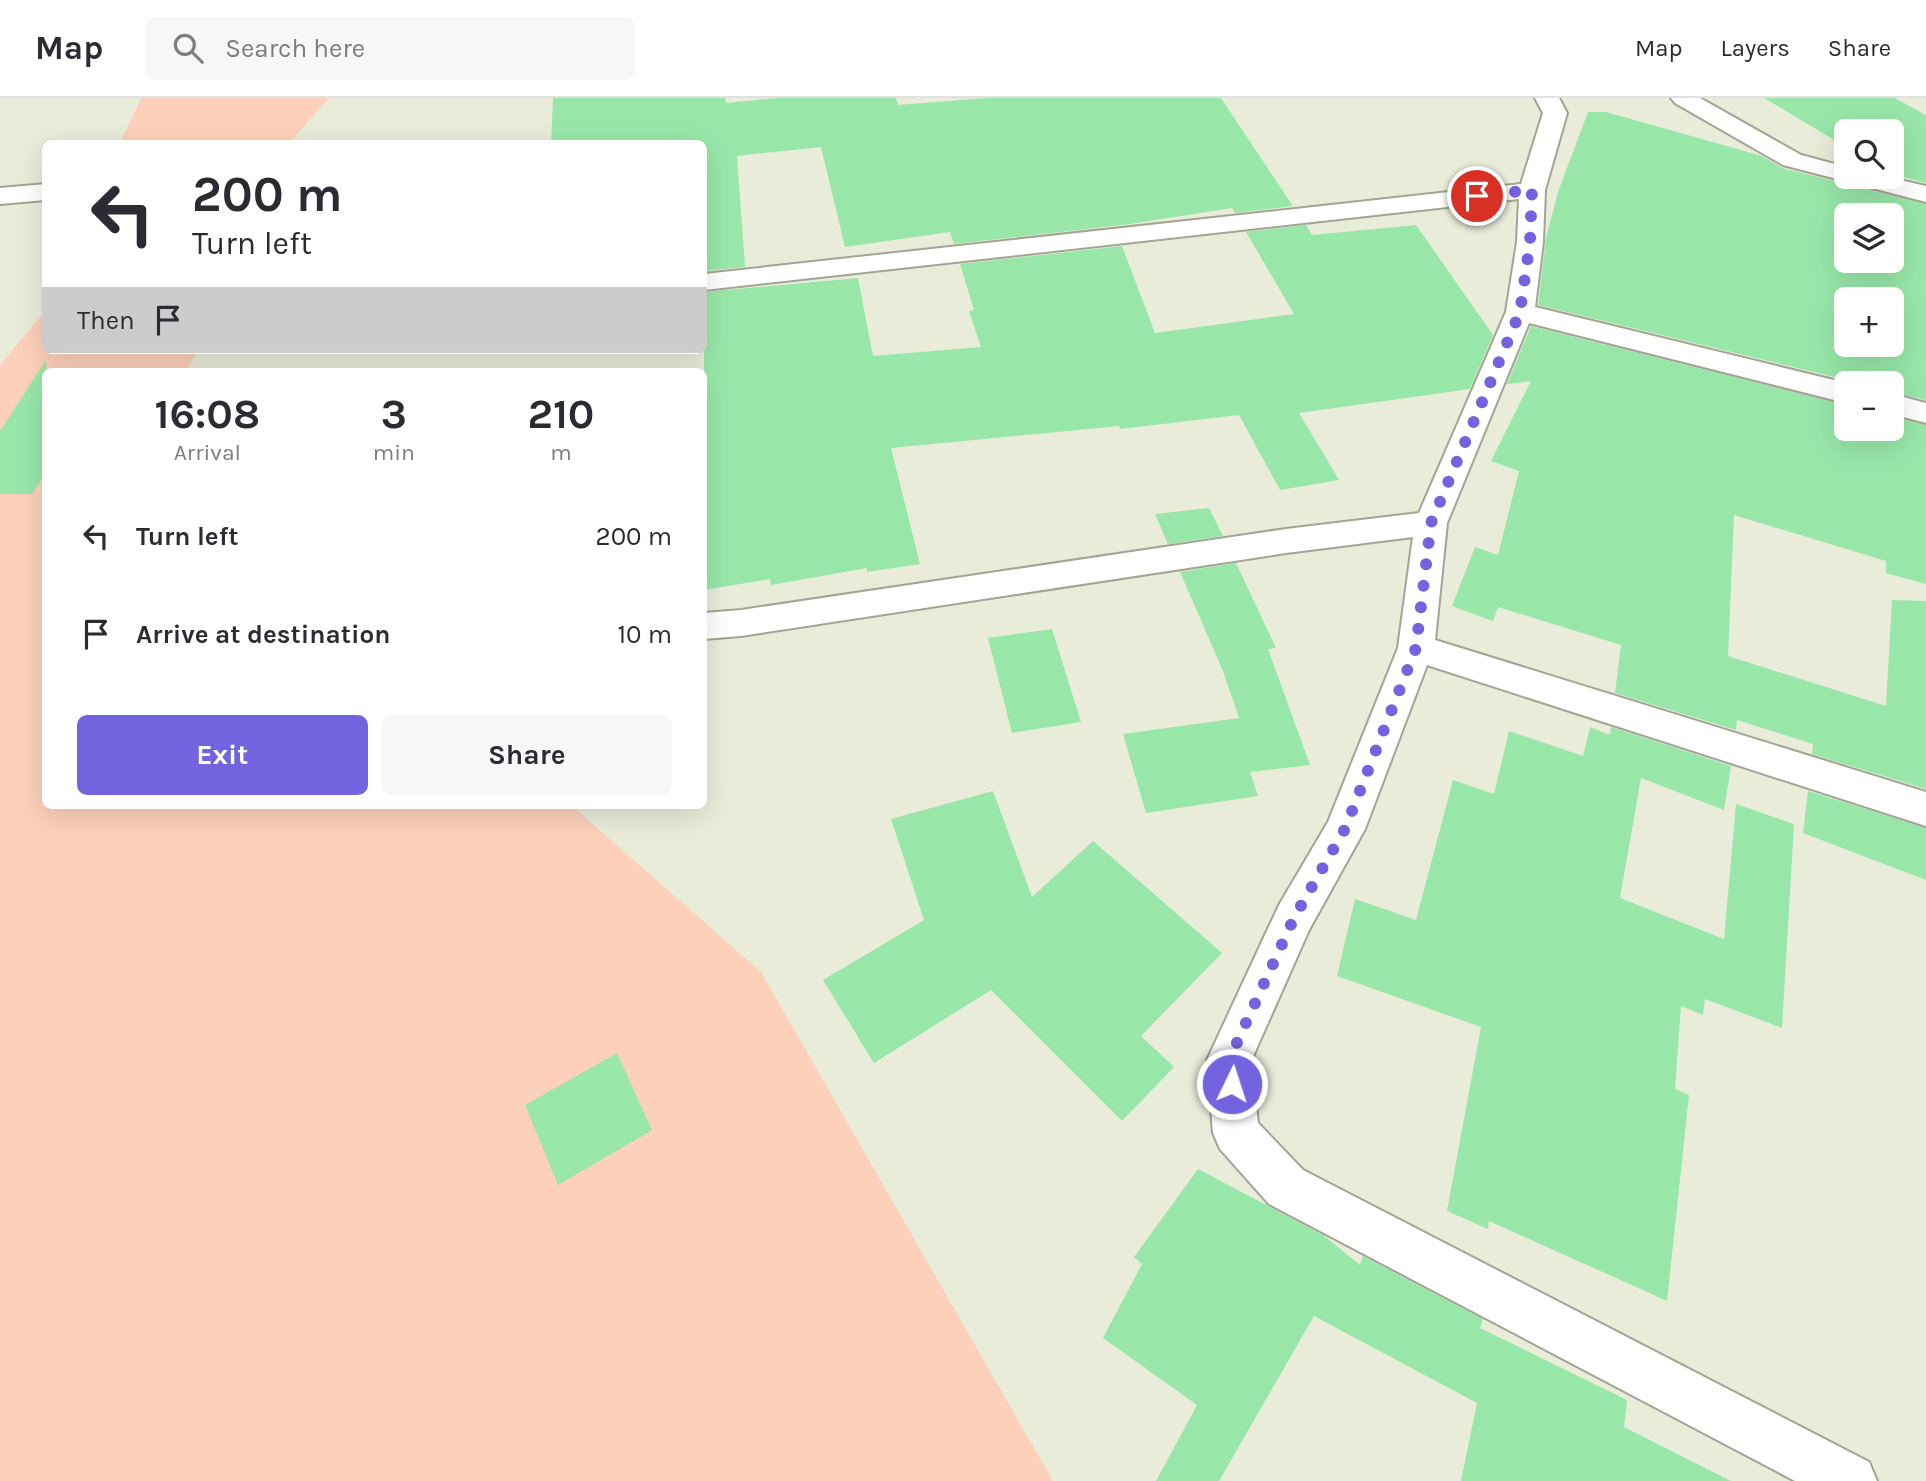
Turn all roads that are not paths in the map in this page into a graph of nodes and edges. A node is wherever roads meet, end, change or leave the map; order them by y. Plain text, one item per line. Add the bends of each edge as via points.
1 (1547, 98) edge
2 (1683, 98) edge
3 (1834, 171) edge
4 (1904, 188) edge
5 (1532, 190) junction
6 (42, 192) edge
7 (1926, 194) edge
8 (0, 196) edge
9 (707, 282) edge
10 (1520, 312) junction
11 (1834, 390) edge
12 (1904, 407) edge
13 (1926, 413) edge
14 (1431, 523) junction
15 (707, 626) edge
16 (1416, 648) junction
17 (1926, 809) edge
18 (1850, 1481) edge

1 - 5 street via 1555,113
2 - 3 street via 1792,160
4 - 7 street
5 - 9 street
5 - 10 street
6 - 8 street
10 - 11 street
10 - 14 street
12 - 13 street
14 - 15 street
14 - 16 street
16 - 17 street
16 - 18 street via 1345,829 1294,918 1229,1060 1236,1133 1286,1186

